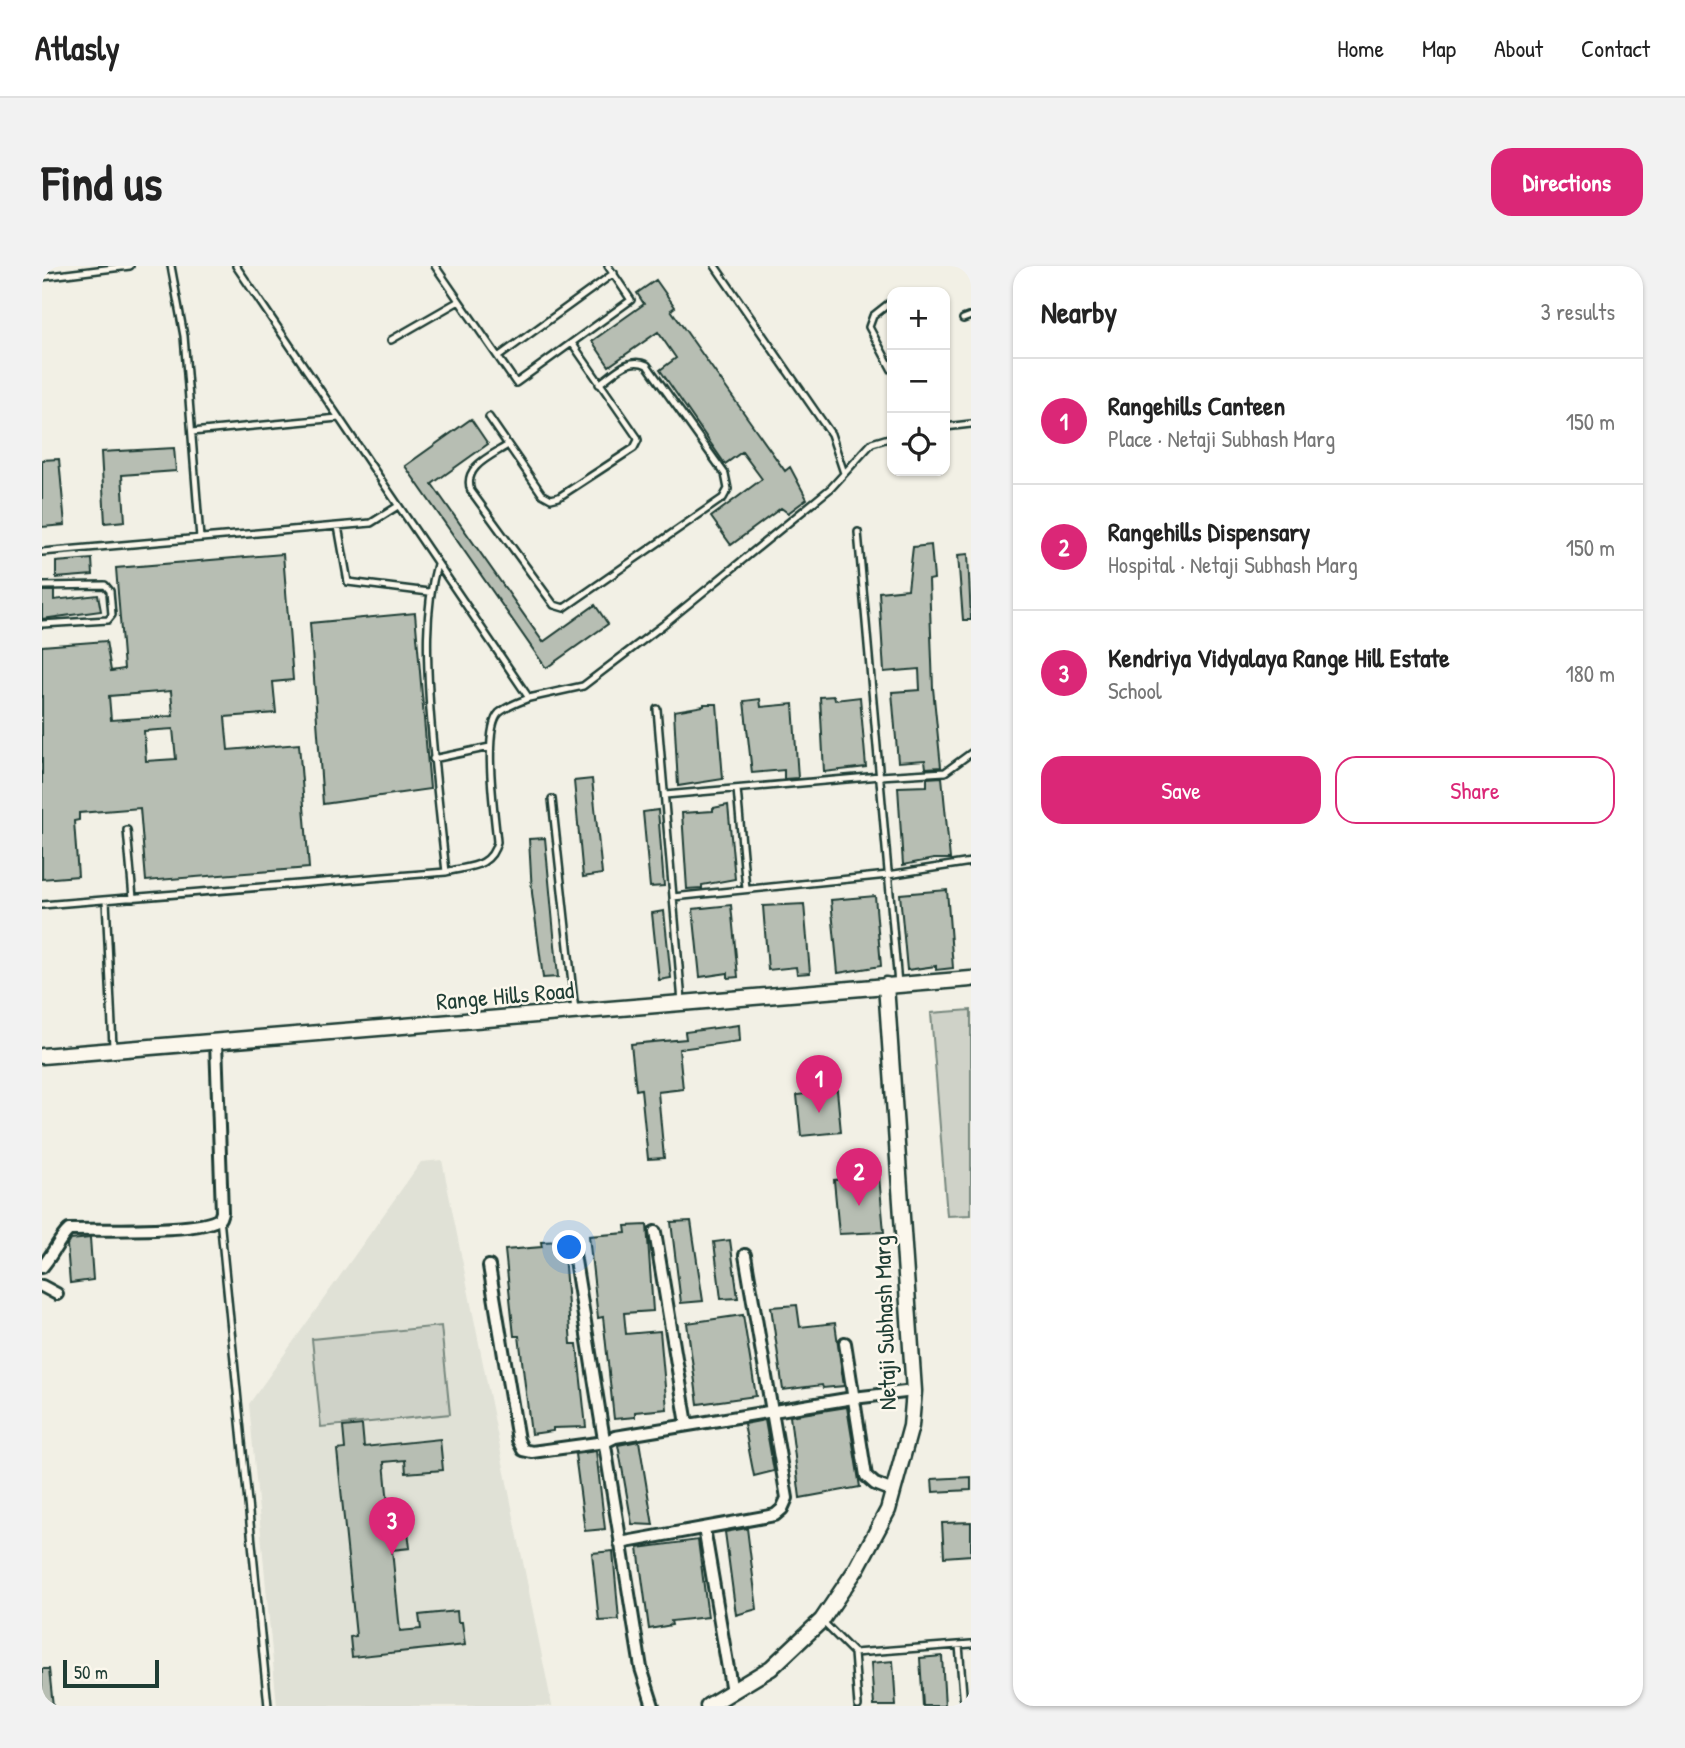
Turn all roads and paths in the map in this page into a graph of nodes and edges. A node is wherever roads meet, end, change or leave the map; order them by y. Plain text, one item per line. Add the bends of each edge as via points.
1 (56, 266) edge
2 (130, 266) edge
3 (171, 266) edge
4 (236, 266) edge
5 (435, 266) edge
6 (608, 266) edge
7 (715, 266) edge
8 (614, 273) junction
9 (57, 275) junction
10 (42, 277) edge
11 (459, 301) junction
12 (887, 305) edge
13 (971, 316) edge
14 (963, 319) dead end
15 (391, 340) dead end
16 (572, 343) junction
17 (498, 357) junction
18 (887, 361) edge
19 (599, 384) junction
20 (489, 417) dead end
21 (338, 418) junction
22 (971, 424) edge
23 (950, 426) edge
24 (192, 432) junction
25 (887, 438) edge
26 (508, 445) junction
27 (844, 473) junction
28 (398, 506) junction
29 (338, 526) junction
30 (858, 532) dead end
31 (200, 537) junction
32 (42, 552) edge
33 (436, 564) junction
34 (42, 587) edge
35 (429, 592) junction
36 (42, 624) edge
37 (528, 698) junction
38 (657, 709) dead end
39 (490, 747) junction
40 (971, 753) edge
41 (433, 759) junction
42 (880, 776) junction
43 (737, 789) junction
44 (664, 795) junction
45 (552, 799) dead end
46 (127, 830) dead end
47 (971, 862) edge
48 (446, 872) junction
49 (888, 875) junction
50 (746, 890) junction
51 (673, 897) junction
52 (133, 898) junction
53 (106, 900) junction
54 (42, 905) edge
55 (971, 979) edge
56 (892, 985) junction
57 (682, 1003) junction
58 (575, 1012) junction
59 (216, 1041) junction
60 (113, 1050) junction
61 (42, 1056) edge
62 (220, 1218) junction
63 (655, 1231) dead end
64 (573, 1248) dead end
65 (745, 1255) dead end
66 (489, 1266) dead end
67 (42, 1267) edge
68 (42, 1286) edge
69 (57, 1294) dead end
70 (845, 1343) dead end
71 (914, 1391) junction
72 (853, 1398) junction
73 (771, 1412) junction
74 (687, 1424) junction
75 (605, 1442) junction
76 (893, 1491) junction
77 (704, 1528) junction
78 (620, 1543) junction
79 (822, 1620) junction
80 (971, 1644) edge
81 (959, 1645) junction
82 (854, 1653) junction
83 (732, 1692) junction
84 (268, 1706) edge
85 (653, 1706) edge
86 (708, 1706) edge
87 (858, 1706) edge
88 (964, 1706) edge

1 - 9 lane
2 - 9 lane
3 - 24 lane via 184,336
4 - 21 lane
5 - 11 lane
6 - 8 lane
7 - 27 lane via 831,435
8 - 16 lane via 631,300
8 - 17 lane
9 - 10 lane
11 - 15 lane
11 - 17 lane
12 - 18 lane via 871,318 869,327
13 - 14 lane
16 - 17 lane via 516,383
16 - 19 lane
19 - 26 lane via 637,437 634,449 551,499 542,494
19 - 26 lane via 629,363 647,365 724,474 728,489 723,498 564,608 554,605 468,484 472,469
20 - 26 lane
21 - 24 lane
21 - 28 lane
22 - 23 lane
24 - 31 lane
25 - 27 lane via 872,443
27 - 37 lane via 583,686
28 - 29 lane via 371,523
28 - 33 lane
29 - 31 lane
29 - 35 lane via 348,582
30 - 42 lane
31 - 32 lane
33 - 35 lane
33 - 37 lane
34 - 36 lane via 105,585 110,589 112,615 108,620
35 - 41 lane via 427,663
37 - 39 lane via 499,713 492,725
38 - 44 lane
39 - 41 lane
39 - 48 lane via 494,855 488,861
40 - 42 lane via 945,772
41 - 48 lane
42 - 43 lane
42 - 49 lane
43 - 44 lane
43 - 50 lane
44 - 51 lane
45 - 58 lane
46 - 52 lane
47 - 49 lane
48 - 52 lane
49 - 50 lane
49 - 56 lane
50 - 51 lane
51 - 57 lane
52 - 53 lane
53 - 54 lane
53 - 60 lane
55 - 56 street, Range Hills Road
56 - 57 street, Range Hills Road
56 - 71 street, Netaji Subhash Marg
57 - 58 street, Range Hills Road
58 - 59 street, Range Hills Road
59 - 60 street, Range Hills Road
59 - 62 street
60 - 61 street, Range Hills Road
62 - 67 street via 212,1224 177,1228 69,1230
62 - 84 lane
63 - 74 street
64 - 75 street
65 - 73 street
66 - 75 street via 523,1450
68 - 69 street
70 - 72 street
71 - 72 street
71 - 76 street, Netaji Subhash Marg via 911,1426
72 - 73 street
72 - 76 street via 866,1476
73 - 74 street
73 - 77 street via 787,1498 782,1509 775,1515
74 - 75 street
75 - 78 street
76 - 79 street, Netaji Subhash Marg via 888,1510 857,1568
77 - 78 street
77 - 83 street
78 - 85 street via 641,1668
79 - 82 lane
79 - 83 street, Netaji Subhash Marg via 771,1668
80 - 81 lane
81 - 82 lane
81 - 88 lane
82 - 87 lane
83 - 86 street, Netaji Subhash Marg

